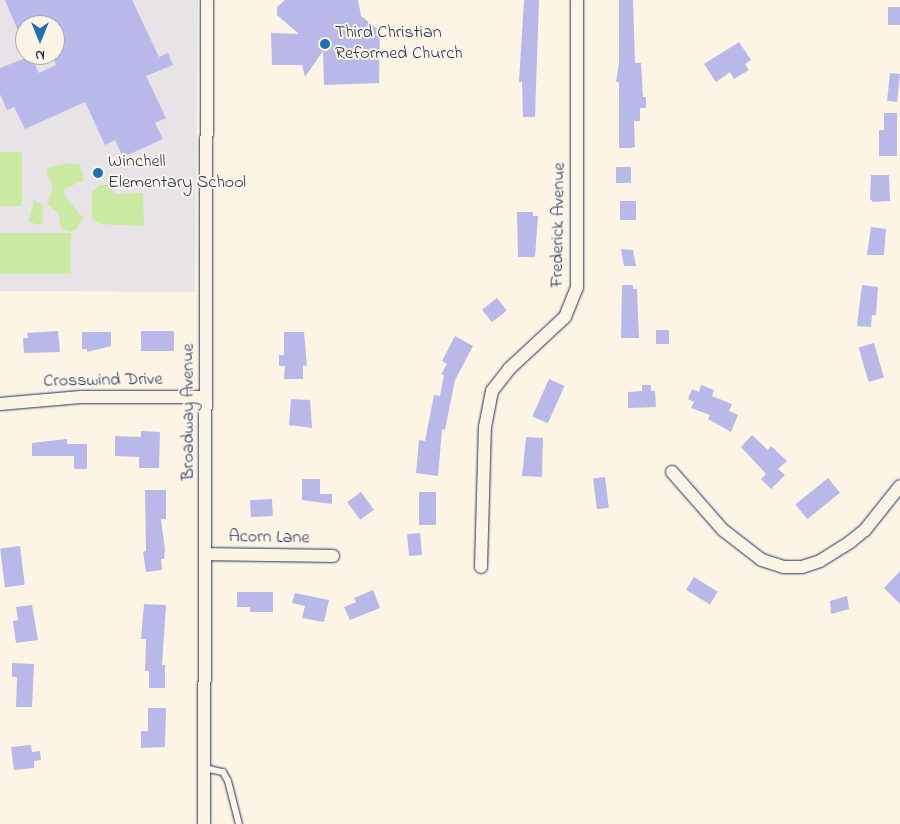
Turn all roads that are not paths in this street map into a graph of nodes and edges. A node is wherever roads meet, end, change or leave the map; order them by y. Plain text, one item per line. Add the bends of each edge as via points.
1 (207, 0) edge
2 (577, 0) edge
3 (206, 397) junction
4 (0, 404) edge
5 (672, 472) dead end
6 (900, 486) edge
7 (205, 554) junction
8 (333, 556) dead end
9 (481, 566) dead end
10 (205, 768) junction
11 (204, 824) edge
12 (239, 824) edge

1 - 3 street, Broadway Avenue
2 - 9 street, Frederick Avenue via 577,288 566,317 509,369 492,391 485,426
3 - 4 street, Crosswind Drive via 81,397
3 - 7 street, Broadway Avenue
5 - 6 street via 730,536 762,560 783,567 802,567 820,561 850,542 865,530
7 - 8 street, Acorn Lane
7 - 10 street, Broadway Avenue
10 - 11 street, Broadway Avenue
10 - 12 lane via 223,772 228,780

